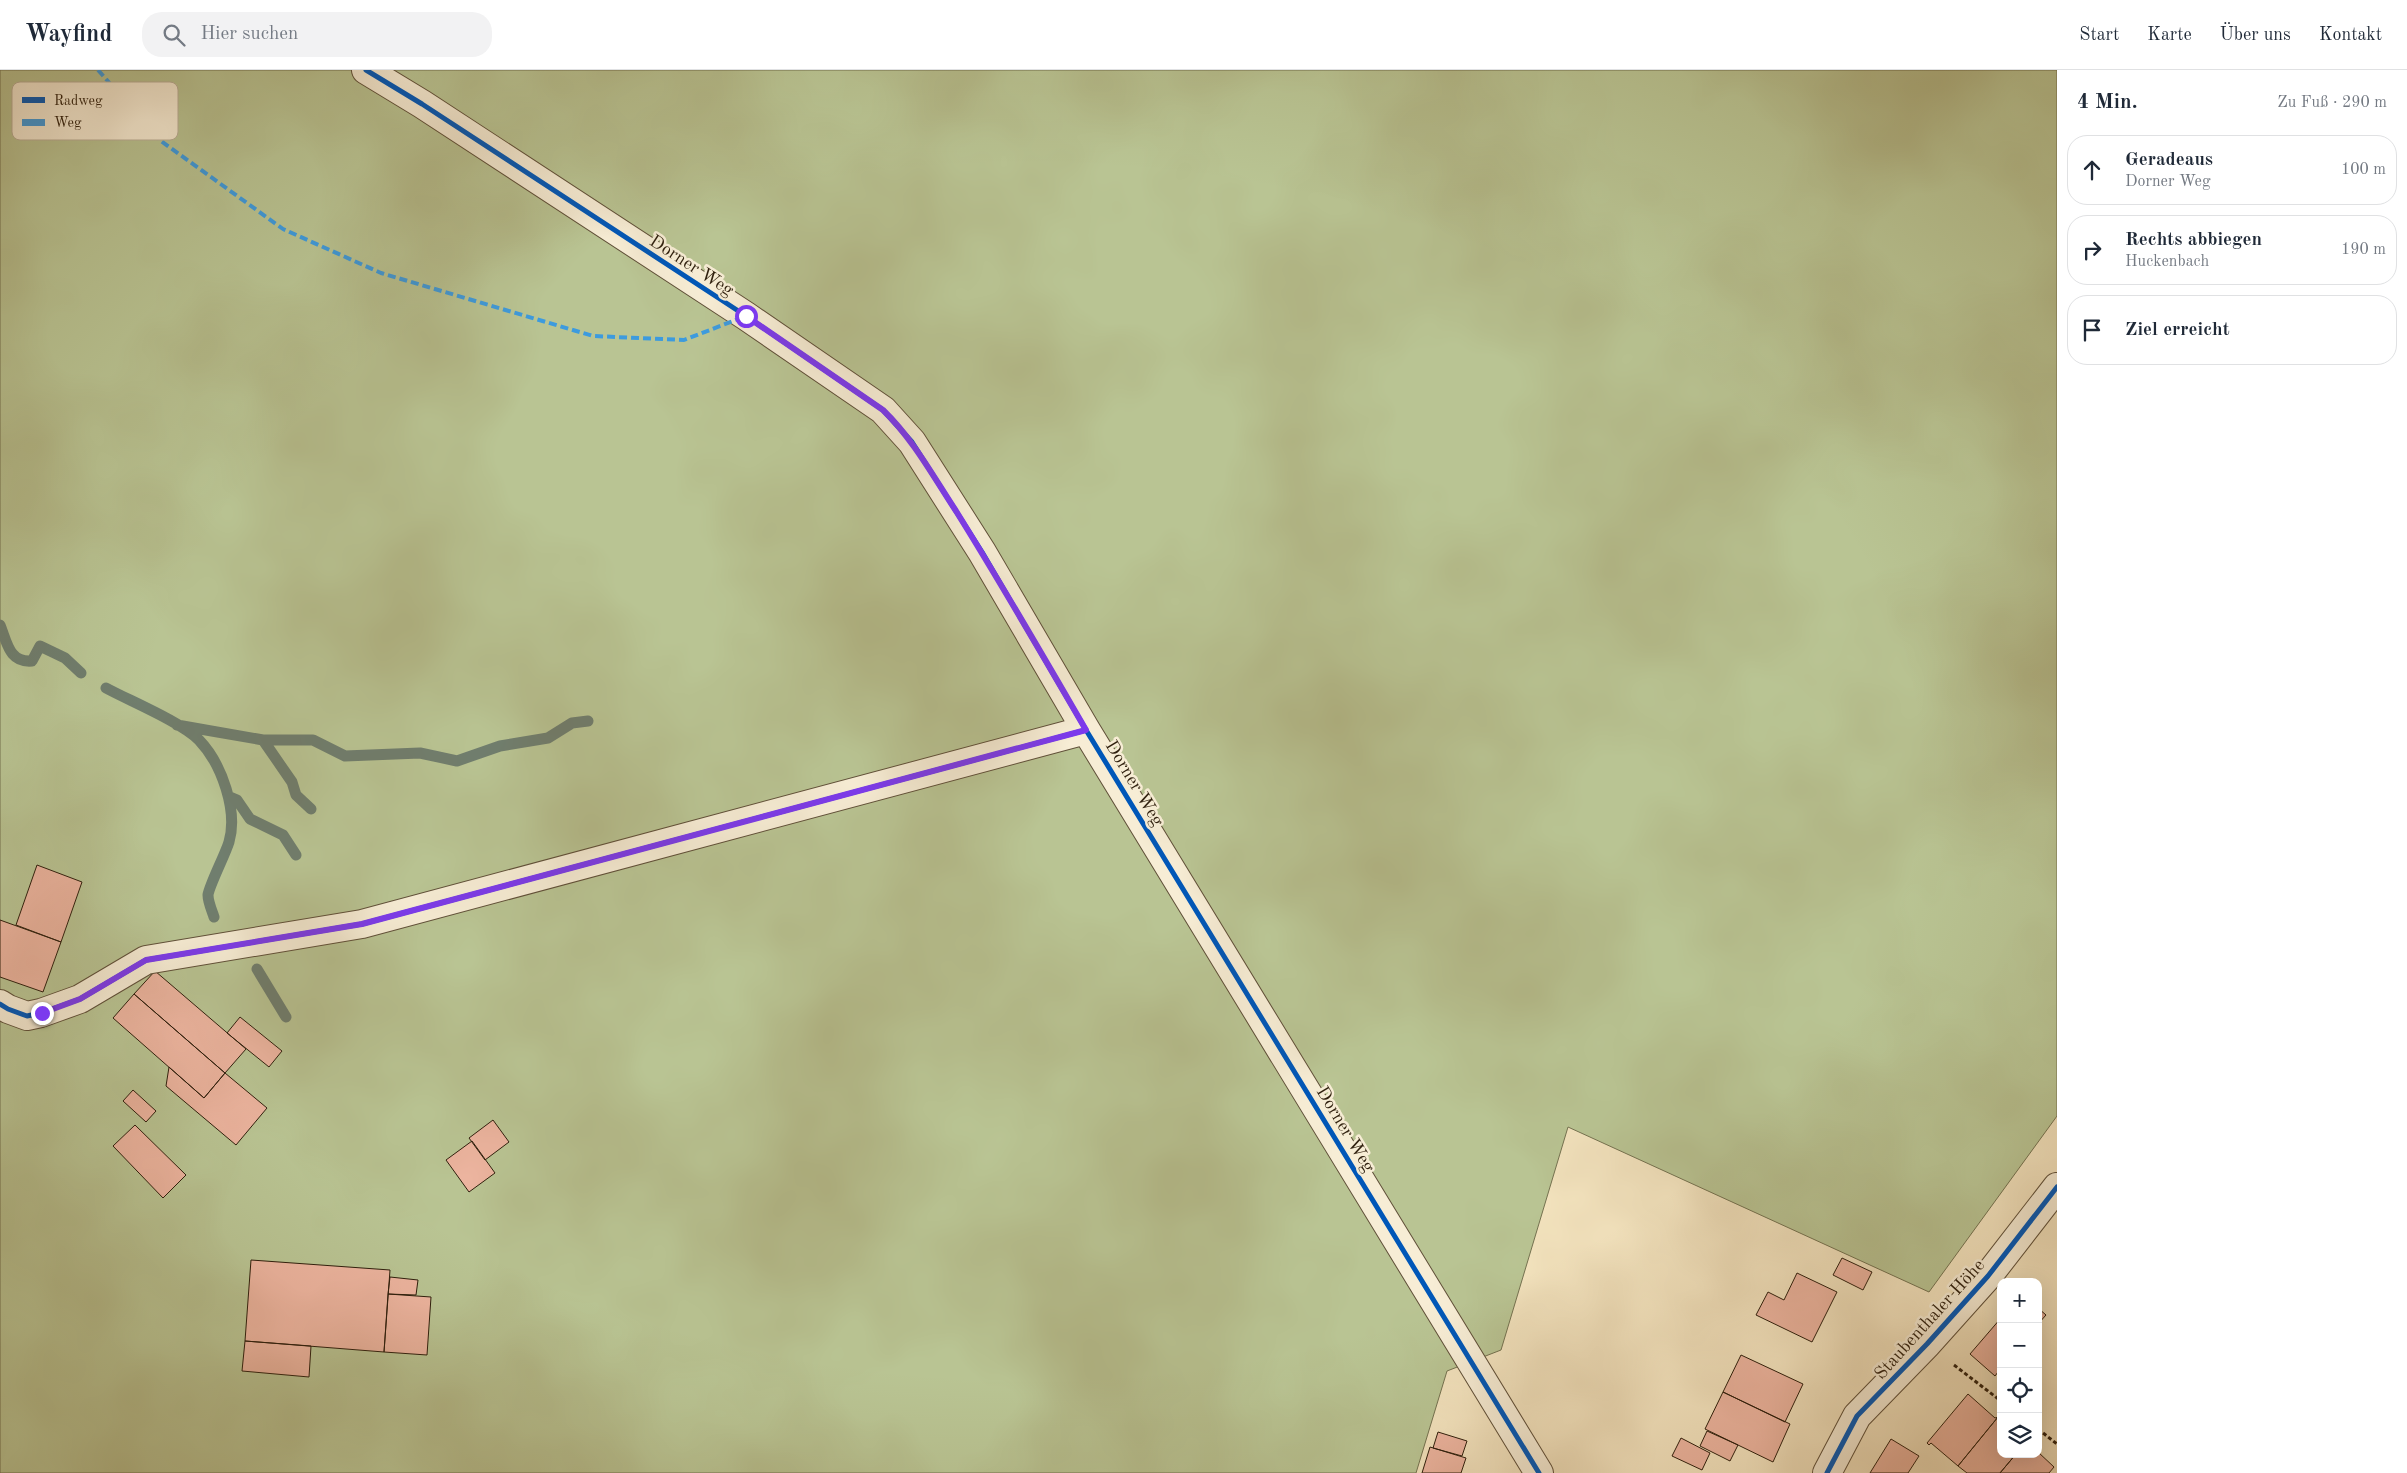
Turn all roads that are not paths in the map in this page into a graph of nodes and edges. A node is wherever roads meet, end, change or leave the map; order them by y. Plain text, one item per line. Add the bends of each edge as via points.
1 (366, 70) edge
2 (1086, 730) junction
3 (0, 1004) edge
4 (2057, 1187) edge
5 (1539, 1473) edge
6 (1827, 1473) edge

1 - 2 street, Dorner Weg via 696,284 883,410 903,430 982,552
2 - 3 street via 362,924 146,960 80,999 42,1013 27,1016
2 - 5 street, Dorner Weg
4 - 6 street, Staubenthaler Höhe via 1988,1276 1857,1416

